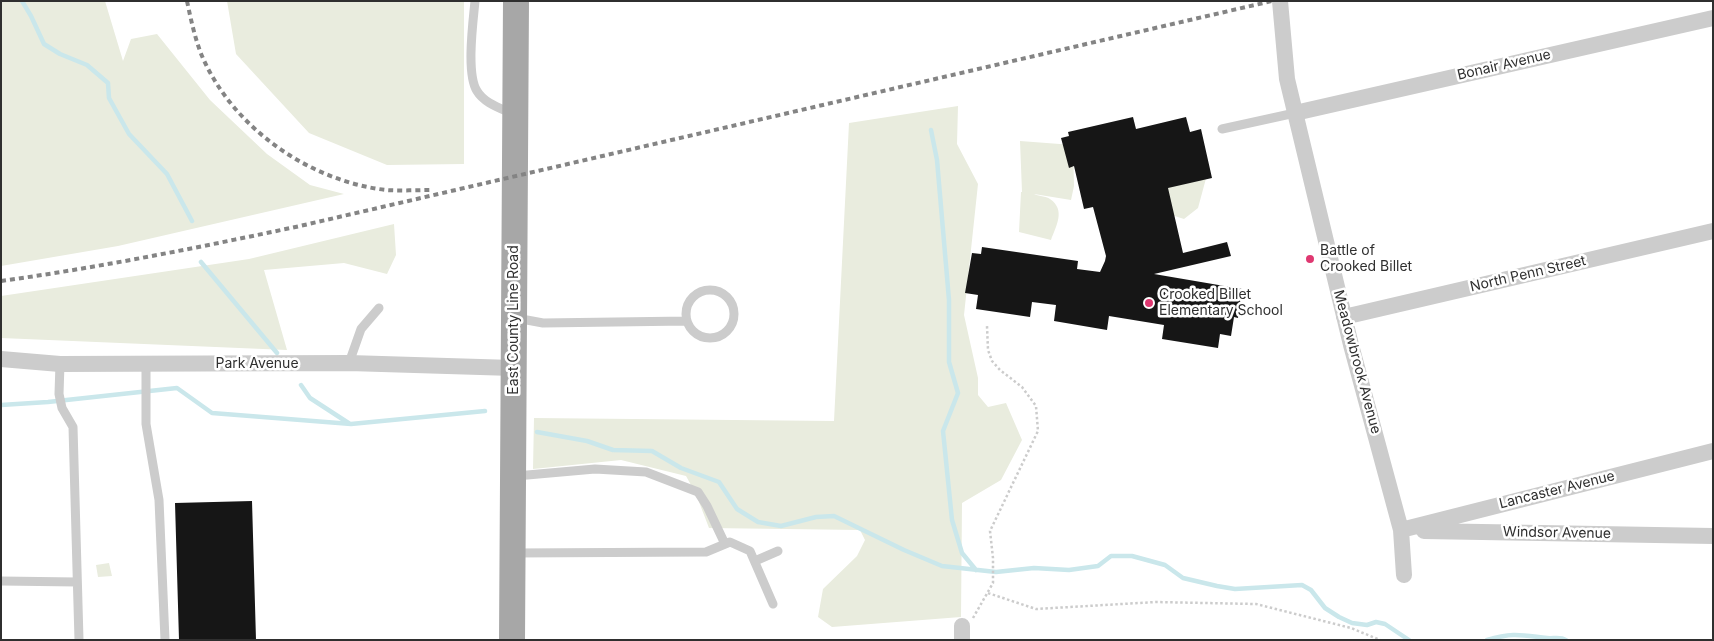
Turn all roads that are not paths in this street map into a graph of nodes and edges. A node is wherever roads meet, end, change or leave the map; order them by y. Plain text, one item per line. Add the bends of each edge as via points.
1 (474, 1) edge
2 (516, 1) edge
3 (1280, 1) edge
4 (1713, 18) edge
5 (1295, 113) junction
6 (515, 115) junction
7 (1222, 129) dead end
8 (1713, 231) edge
9 (379, 308) dead end
10 (514, 317) junction
11 (1344, 317) junction
12 (687, 321) junction
13 (1, 359) edge
14 (60, 364) junction
15 (146, 364) junction
16 (349, 364) junction
17 (513, 368) junction
18 (1713, 450) edge
19 (513, 476) junction
20 (1401, 530) junction
21 (1713, 536) edge
22 (726, 544) junction
23 (778, 551) dead end
24 (512, 553) junction
25 (755, 561) junction
26 (1404, 574) dead end
27 (1, 581) edge
28 (78, 582) junction
29 (773, 604) dead end
30 (79, 640) edge
31 (165, 640) edge
32 (512, 640) edge

1 - 6 lane via 472,76 477,91 490,103
2 - 6 main road, East County Line Road
3 - 5 street, Meadowbrook Avenue via 1287,79
4 - 5 street, Bonair Avenue
5 - 7 lane
5 - 11 street, Meadowbrook Avenue
6 - 10 main road, East County Line Road
8 - 11 street, North Penn Street
9 - 16 lane via 361,329
10 - 12 lane via 543,323
10 - 17 main road, East County Line Road
11 - 20 street, Meadowbrook Avenue
12 - 12 lane via 686,313 692,299 705,291 720,292 734,309 732,325 720,336 712,338 697,334
13 - 14 street, Park Avenue
14 - 15 street, Park Avenue
14 - 28 lane via 62,408 74,427
15 - 16 street, Park Avenue
15 - 31 lane via 146,424 159,500
16 - 17 street, Park Avenue
17 - 19 main road, East County Line Road
18 - 20 street, Lancaster Avenue
19 - 22 lane via 595,469 646,472 698,492
19 - 24 main road, East County Line Road
20 - 21 street, Windsor Avenue
20 - 26 street, Meadowbrook Avenue
22 - 24 lane via 706,552
22 - 25 lane via 730,542 750,551
23 - 25 lane
24 - 32 main road, East County Line Road
25 - 29 lane
27 - 28 lane
28 - 30 lane

